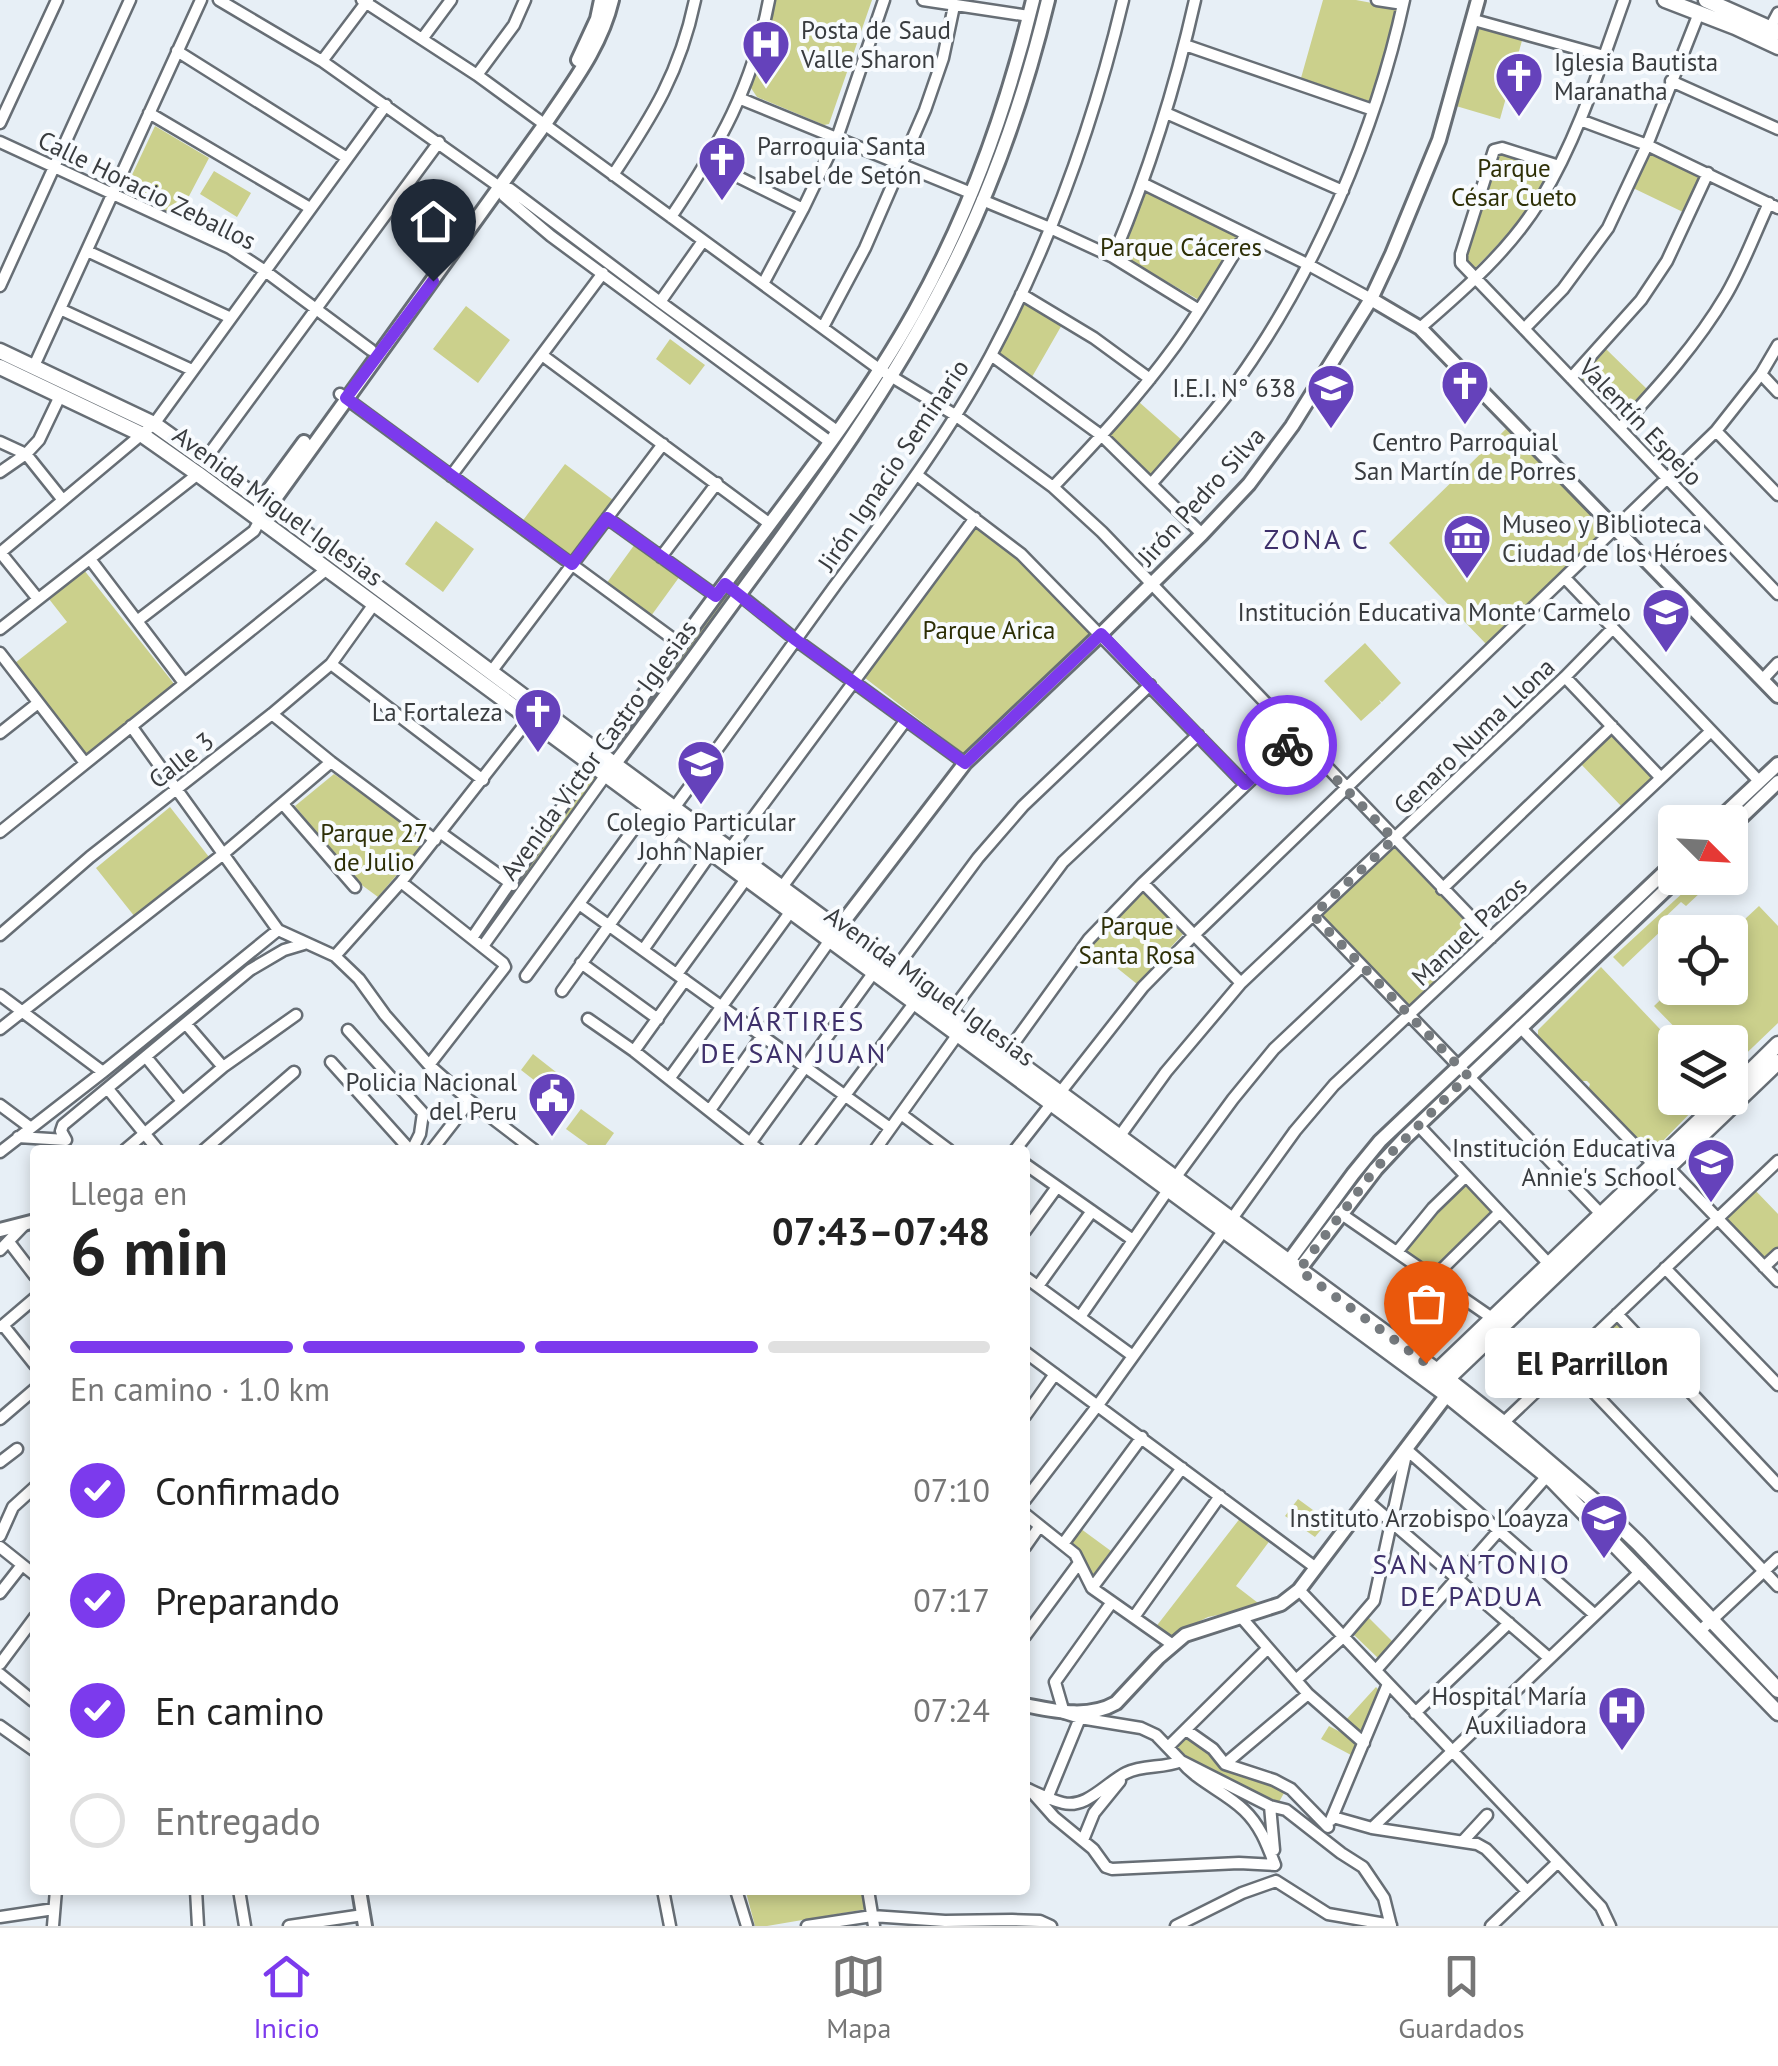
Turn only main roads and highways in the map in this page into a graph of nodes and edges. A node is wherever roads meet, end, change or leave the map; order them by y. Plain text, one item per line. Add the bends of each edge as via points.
1 (1665, 0) edge
2 (1702, 6) edge
3 (1774, 30) edge
4 (1778, 48) edge
5 (0, 351) edge
6 (0, 367) edge
7 (201, 467) junction
8 (596, 759) junction
9 (610, 770) junction
10 (833, 934) junction
11 (1778, 1044) edge
12 (1778, 1062) edge
13 (1748, 1073) edge
14 (1056, 1098) junction
15 (1707, 1115) edge
16 (1661, 1163) junction
17 (1172, 1184) junction
18 (1442, 1383) junction
19 (1774, 1685) edge
20 (1758, 1693) junction
21 (1778, 1713) edge

1 - 2 main road
2 - 3 main road
2 - 4 main road
5 - 7 main road, Avenida Miguel Iglesias via 154,424
6 - 7 main road, Avenida Miguel Iglesias
7 - 8 main road, Avenida Miguel Iglesias via 265,504
7 - 8 main road, Avenida Miguel Iglesias via 327,570 529,719
8 - 9 main road, Avenida Miguel Iglesias
9 - 10 main road, Avenida Miguel Iglesias via 730,849
9 - 10 main road, Avenida Miguel Iglesias via 649,808
10 - 14 main road, Avenida Miguel Iglesias via 894,971
10 - 14 main road, Avenida Miguel Iglesias via 958,1034
11 - 13 main road
12 - 16 main road
14 - 17 main road, Avenida Miguel Iglesias
14 - 17 main road, Avenida Miguel Iglesias via 1119,1137
15 - 16 main road
16 - 18 main road
16 - 18 main road via 1492,1318
17 - 18 main road, Avenida Miguel Iglesias
18 - 19 main road, Avenida Miguel Iglesias via 1503,1423 1593,1500
18 - 20 main road, Avenida Miguel Iglesias via 1547,1476
19 - 20 main road
20 - 21 main road, Avenida Miguel Iglesias

